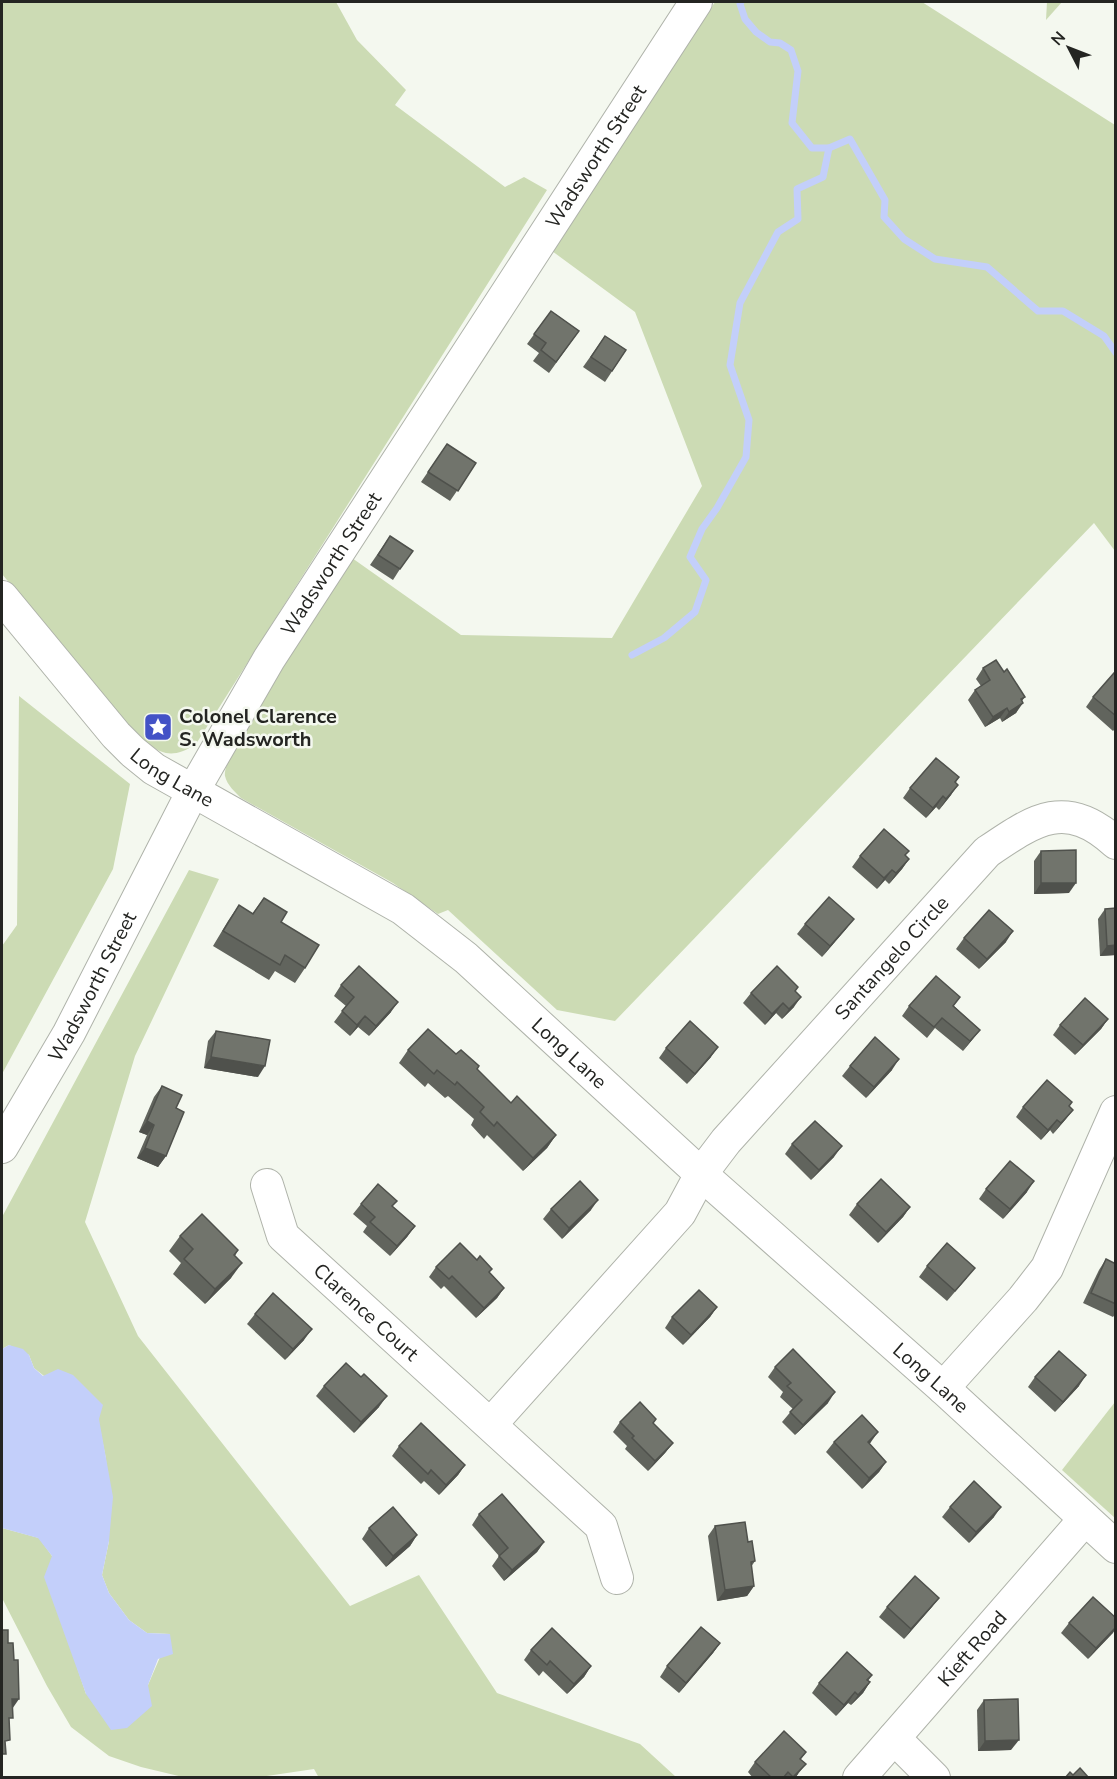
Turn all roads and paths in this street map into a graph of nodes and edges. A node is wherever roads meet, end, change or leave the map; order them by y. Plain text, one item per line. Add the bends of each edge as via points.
1 (696, 2) edge
2 (2, 597) edge
3 (193, 791) junction
4 (1116, 843) edge
5 (1116, 1112) edge
6 (2, 1147) edge
7 (701, 1174) junction
8 (267, 1185) dead end
9 (943, 1388) junction
10 (491, 1424) junction
11 (1085, 1519) junction
12 (1116, 1547) edge
13 (617, 1578) dead end
14 (894, 1738) junction
15 (859, 1778) edge
16 (934, 1778) edge

1 - 3 street, Wadsworth Street via 269,658
2 - 3 street, Long Lane via 133,752
3 - 6 street, Wadsworth Street via 69,1033
3 - 7 street, Long Lane via 403,909 466,958
4 - 7 street, Santangelo Circle via 1101,829 1077,818 1048,817 987,852 726,1141
5 - 9 street via 1047,1268
7 - 9 street, Long Lane
7 - 10 street via 680,1213
8 - 10 street, Clarence Court via 283,1236
9 - 11 street, Long Lane
10 - 13 street, Clarence Court via 601,1526
11 - 12 street, Long Lane
11 - 14 street, Kieft Road
14 - 15 street, Kieft Road
14 - 16 street

